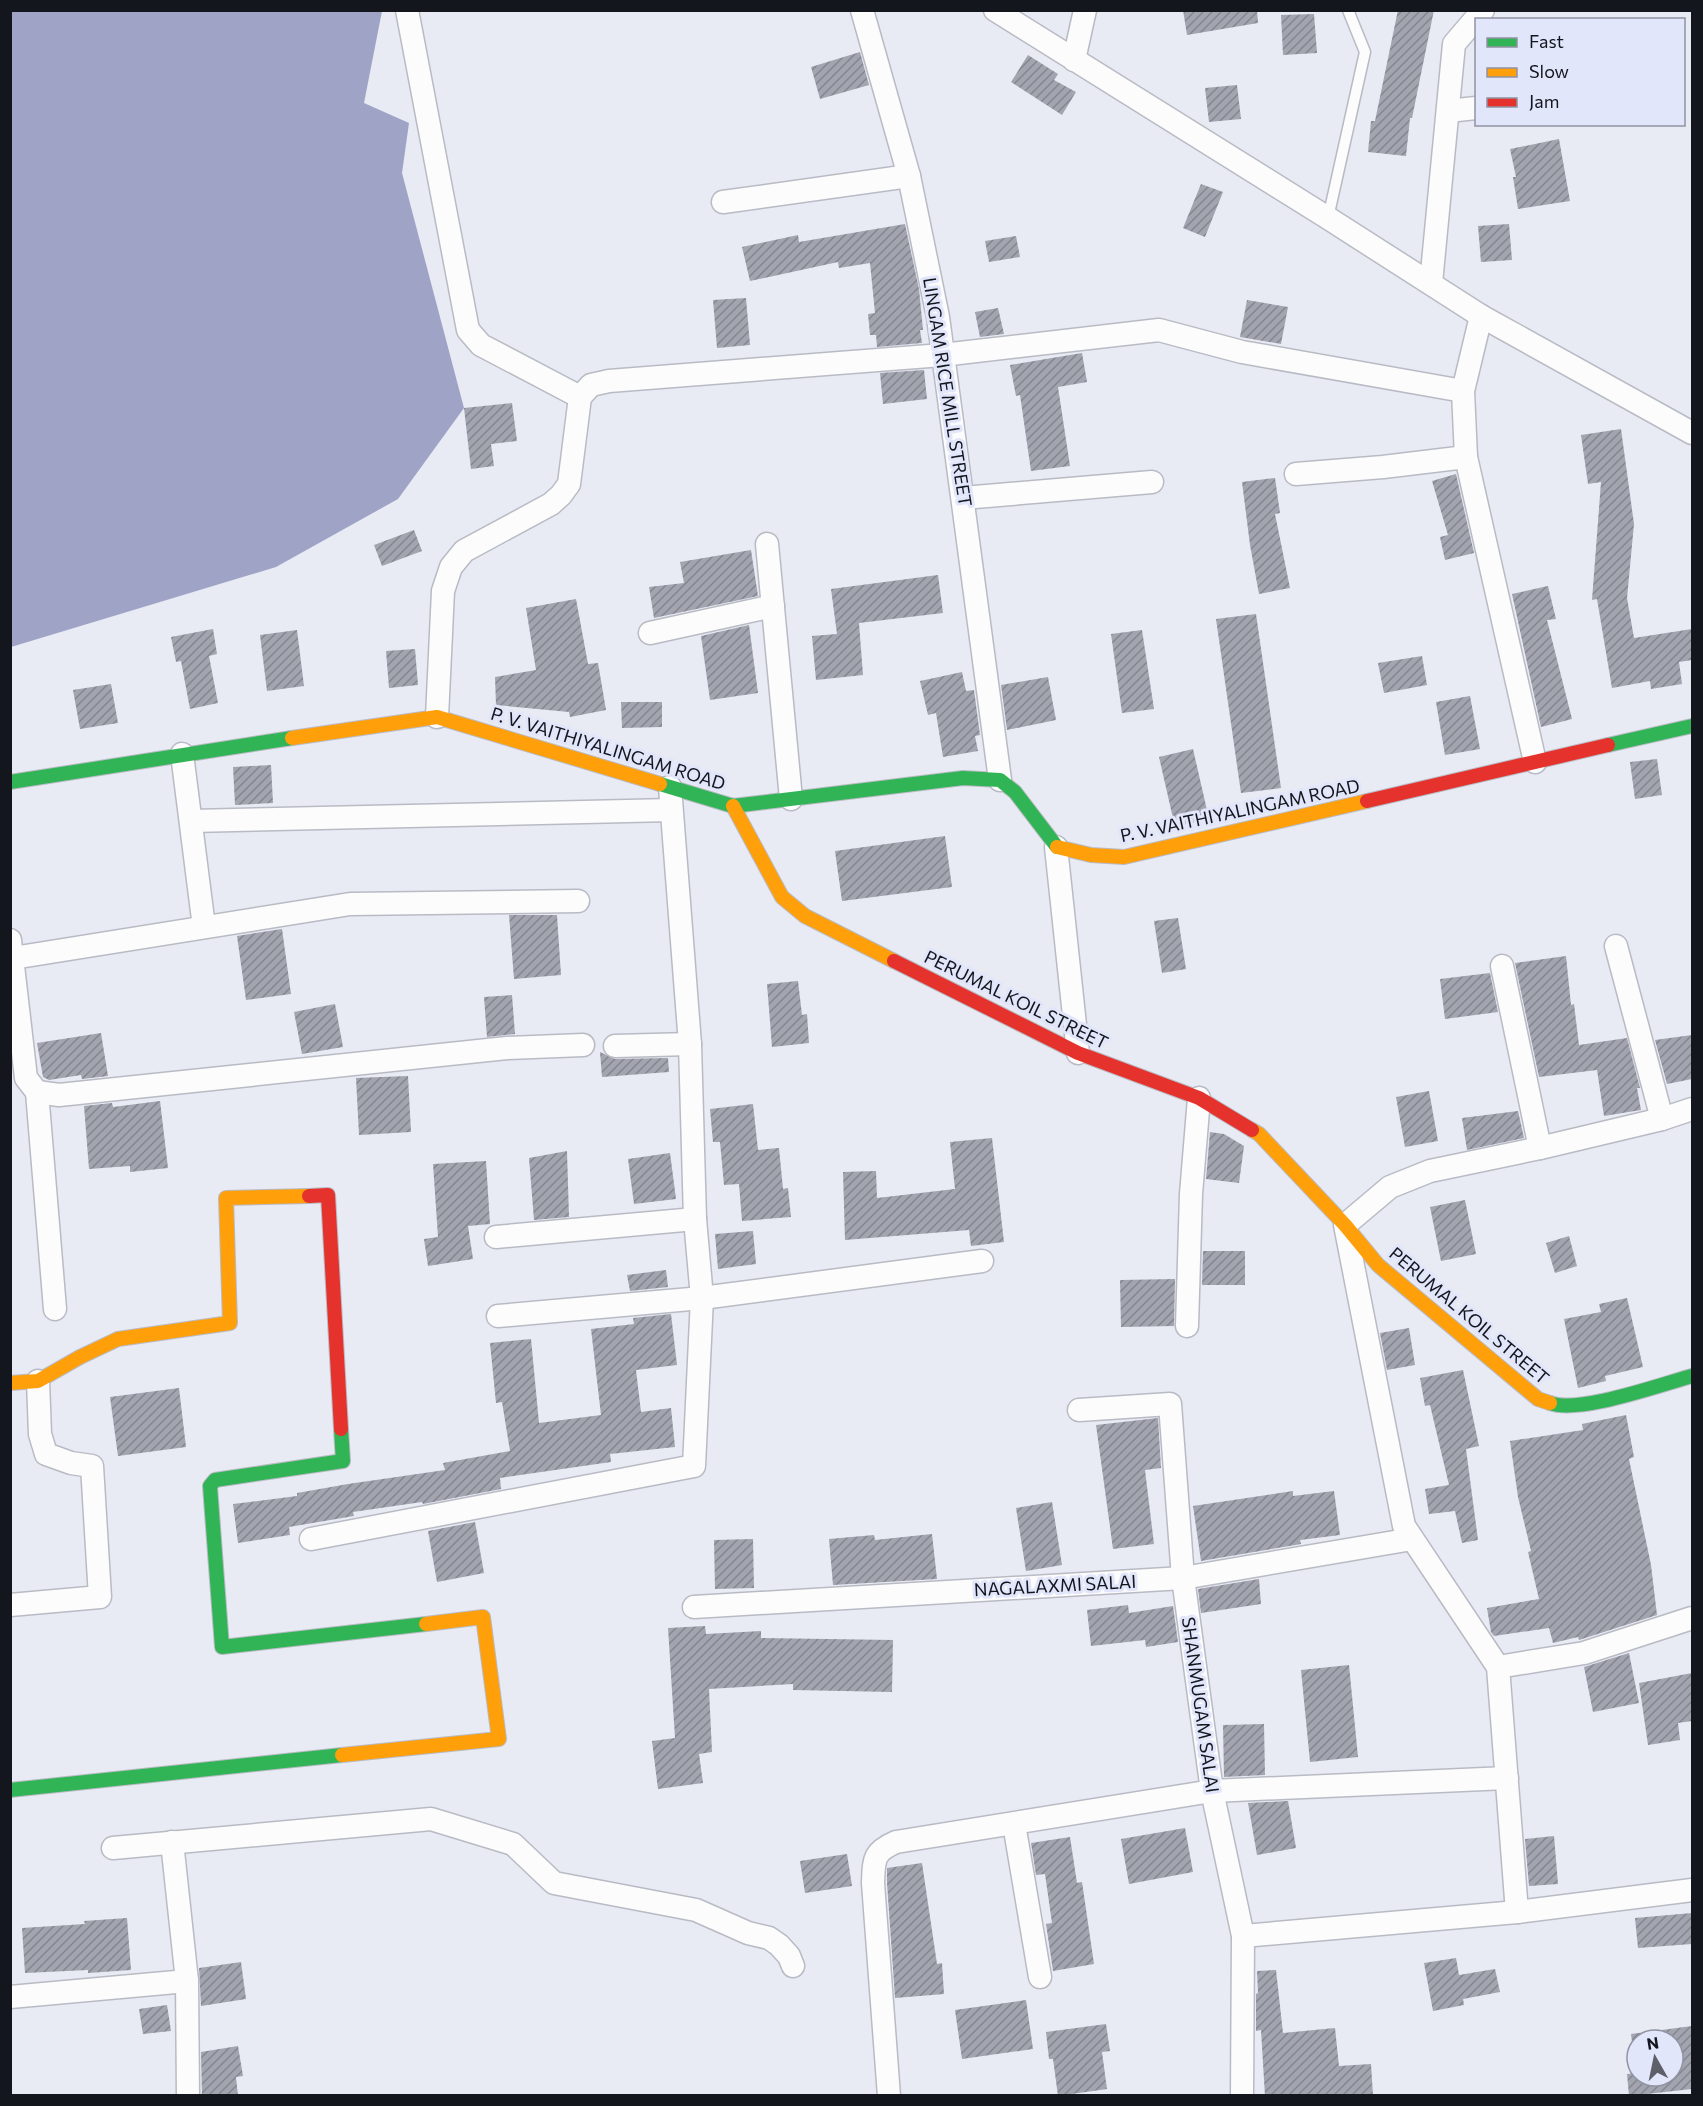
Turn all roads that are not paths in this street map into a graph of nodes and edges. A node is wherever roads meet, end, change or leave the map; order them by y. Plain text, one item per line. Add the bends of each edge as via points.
1 (407, 10) edge
2 (862, 10) edge
3 (996, 10) edge
4 (1085, 10) edge
5 (1348, 10) edge
6 (1475, 19) edge
7 (1074, 60) junction
8 (1475, 108) edge
9 (1448, 111) junction
10 (909, 176) junction
11 (723, 202) dead end
12 (1328, 218) junction
13 (1431, 283) junction
14 (1481, 316) junction
15 (942, 355) junction
16 (1463, 391) junction
17 (580, 397) junction
18 (1692, 433) edge
19 (1466, 457) junction
20 (1296, 474) dead end
21 (1152, 482) dead end
22 (963, 498) junction
23 (767, 544) dead end
24 (773, 606) junction
25 (650, 633) dead end
26 (437, 717) junction
27 (1692, 726) edge
28 (182, 754) junction
29 (1535, 762) junction
30 (1000, 780) junction
31 (10, 782) edge
32 (670, 787) junction
33 (790, 799) junction
34 (733, 806) junction
35 (671, 810) junction
36 (191, 821) junction
37 (1056, 847) junction
38 (578, 901) dead end
39 (204, 927) junction
40 (1616, 946) dead end
41 (12, 949) edge
42 (1502, 966) dead end
43 (690, 1044) junction
44 (583, 1045) dead end
45 (615, 1046) dead end
46 (1077, 1053) junction
47 (37, 1092) junction
48 (1199, 1098) junction
49 (1692, 1109) edge
50 (1662, 1119) junction
51 (1540, 1148) junction
52 (695, 1218) junction
53 (1345, 1225) junction
54 (496, 1237) dead end
55 (982, 1261) dead end
56 (702, 1298) junction
57 (55, 1309) dead end
58 (498, 1316) dead end
59 (1186, 1326) dead end
60 (1692, 1376) edge
61 (38, 1381) junction
62 (10, 1383) edge
63 (1079, 1410) dead end
64 (311, 1539) dead end
65 (1412, 1539) junction
66 (1183, 1578) junction
67 (10, 1605) edge
68 (694, 1607) dead end
69 (1692, 1618) edge
70 (1498, 1667) junction
71 (1507, 1778) junction
72 (10, 1790) edge
73 (1212, 1791) junction
74 (1014, 1824) junction
75 (172, 1842) junction
76 (113, 1848) dead end
77 (1692, 1890) edge
78 (1517, 1912) junction
79 (1243, 1936) junction
80 (793, 1966) dead end
81 (1040, 1977) dead end
82 (187, 1981) junction
83 (10, 1997) edge
84 (188, 2096) edge
85 (888, 2096) edge
86 (1242, 2096) edge

1 - 17 street via 468,330 482,345
2 - 10 street, LINGAM RICE MILL STREET
3 - 7 street
4 - 7 street
5 - 12 lane via 1365,52
6 - 9 street via 1454,44
7 - 12 street
8 - 9 street
9 - 13 street
10 - 11 street
10 - 15 street, LINGAM RICE MILL STREET
12 - 13 street
13 - 14 street
14 - 16 street
14 - 18 street
15 - 16 street via 1160,330 1242,352
15 - 17 street via 609,381 591,385
15 - 22 street, LINGAM RICE MILL STREET
16 - 19 street
17 - 26 street via 569,484 561,495 535,514 464,551 452,567 443,591
19 - 20 street
19 - 29 street
21 - 22 street
22 - 30 street, LINGAM RICE MILL STREET
23 - 24 street
24 - 25 street
24 - 33 street
26 - 28 street, P. V. VAITHIYALINGAM ROAD
26 - 32 street, P. V. VAITHIYALINGAM ROAD
27 - 29 street, P. V. VAITHIYALINGAM ROAD
28 - 31 street, P. V. VAITHIYALINGAM ROAD
28 - 36 street
29 - 37 street, P. V. VAITHIYALINGAM ROAD via 1124,857
30 - 33 street, P. V. VAITHIYALINGAM ROAD via 963,778
30 - 37 street via 1015,792
32 - 34 street, P. V. VAITHIYALINGAM ROAD
32 - 35 street
33 - 34 street, P. V. VAITHIYALINGAM ROAD
34 - 46 street, PERUMAL KOIL STREET via 782,897 794,909
35 - 36 street
35 - 43 street
36 - 39 street
37 - 46 street
38 - 39 street via 350,904
39 - 41 street
40 - 50 street
41 - 47 street via 26,1078
42 - 51 street
43 - 45 street
43 - 52 street
44 - 47 street via 507,1048 58,1095
46 - 48 street, PERUMAL KOIL STREET
47 - 57 street
48 - 53 street, PERUMAL KOIL STREET via 1258,1134
48 - 59 street
49 - 50 street
50 - 51 street
51 - 53 street via 1430,1171 1390,1187
52 - 54 street
52 - 56 street
53 - 60 street, PERUMAL KOIL STREET via 1378,1265 1538,1400 1557,1406 1583,1406
53 - 65 street via 1404,1526
55 - 56 street
56 - 58 street
56 - 64 street via 694,1466
61 - 62 street
61 - 67 street via 40,1434 46,1454 92,1466 100,1597
61 - 72 street via 118,1339 230,1323 226,1198 328,1195 342,1461 215,1480 210,1486 222,1647 483,1617 498,1739
63 - 66 street, SHANMUGAM SALAI via 1170,1404
65 - 66 street, NAGALAXMI SALAI
65 - 70 street
66 - 68 street, NAGALAXMI SALAI
66 - 73 street, SHANMUGAM SALAI
69 - 70 street via 1584,1653
70 - 71 street
71 - 73 street
71 - 78 street
73 - 74 street
73 - 79 street, SHANMUGAM SALAI
74 - 81 street
74 - 85 street via 896,1842 882,1848 874,1859
75 - 76 street
75 - 80 street via 431,1819 513,1844 554,1883 696,1910 768,1938 789,1956
75 - 82 street
77 - 78 street
78 - 79 street
79 - 86 street, SHANMUGAM SALAI
82 - 83 street
82 - 84 street

